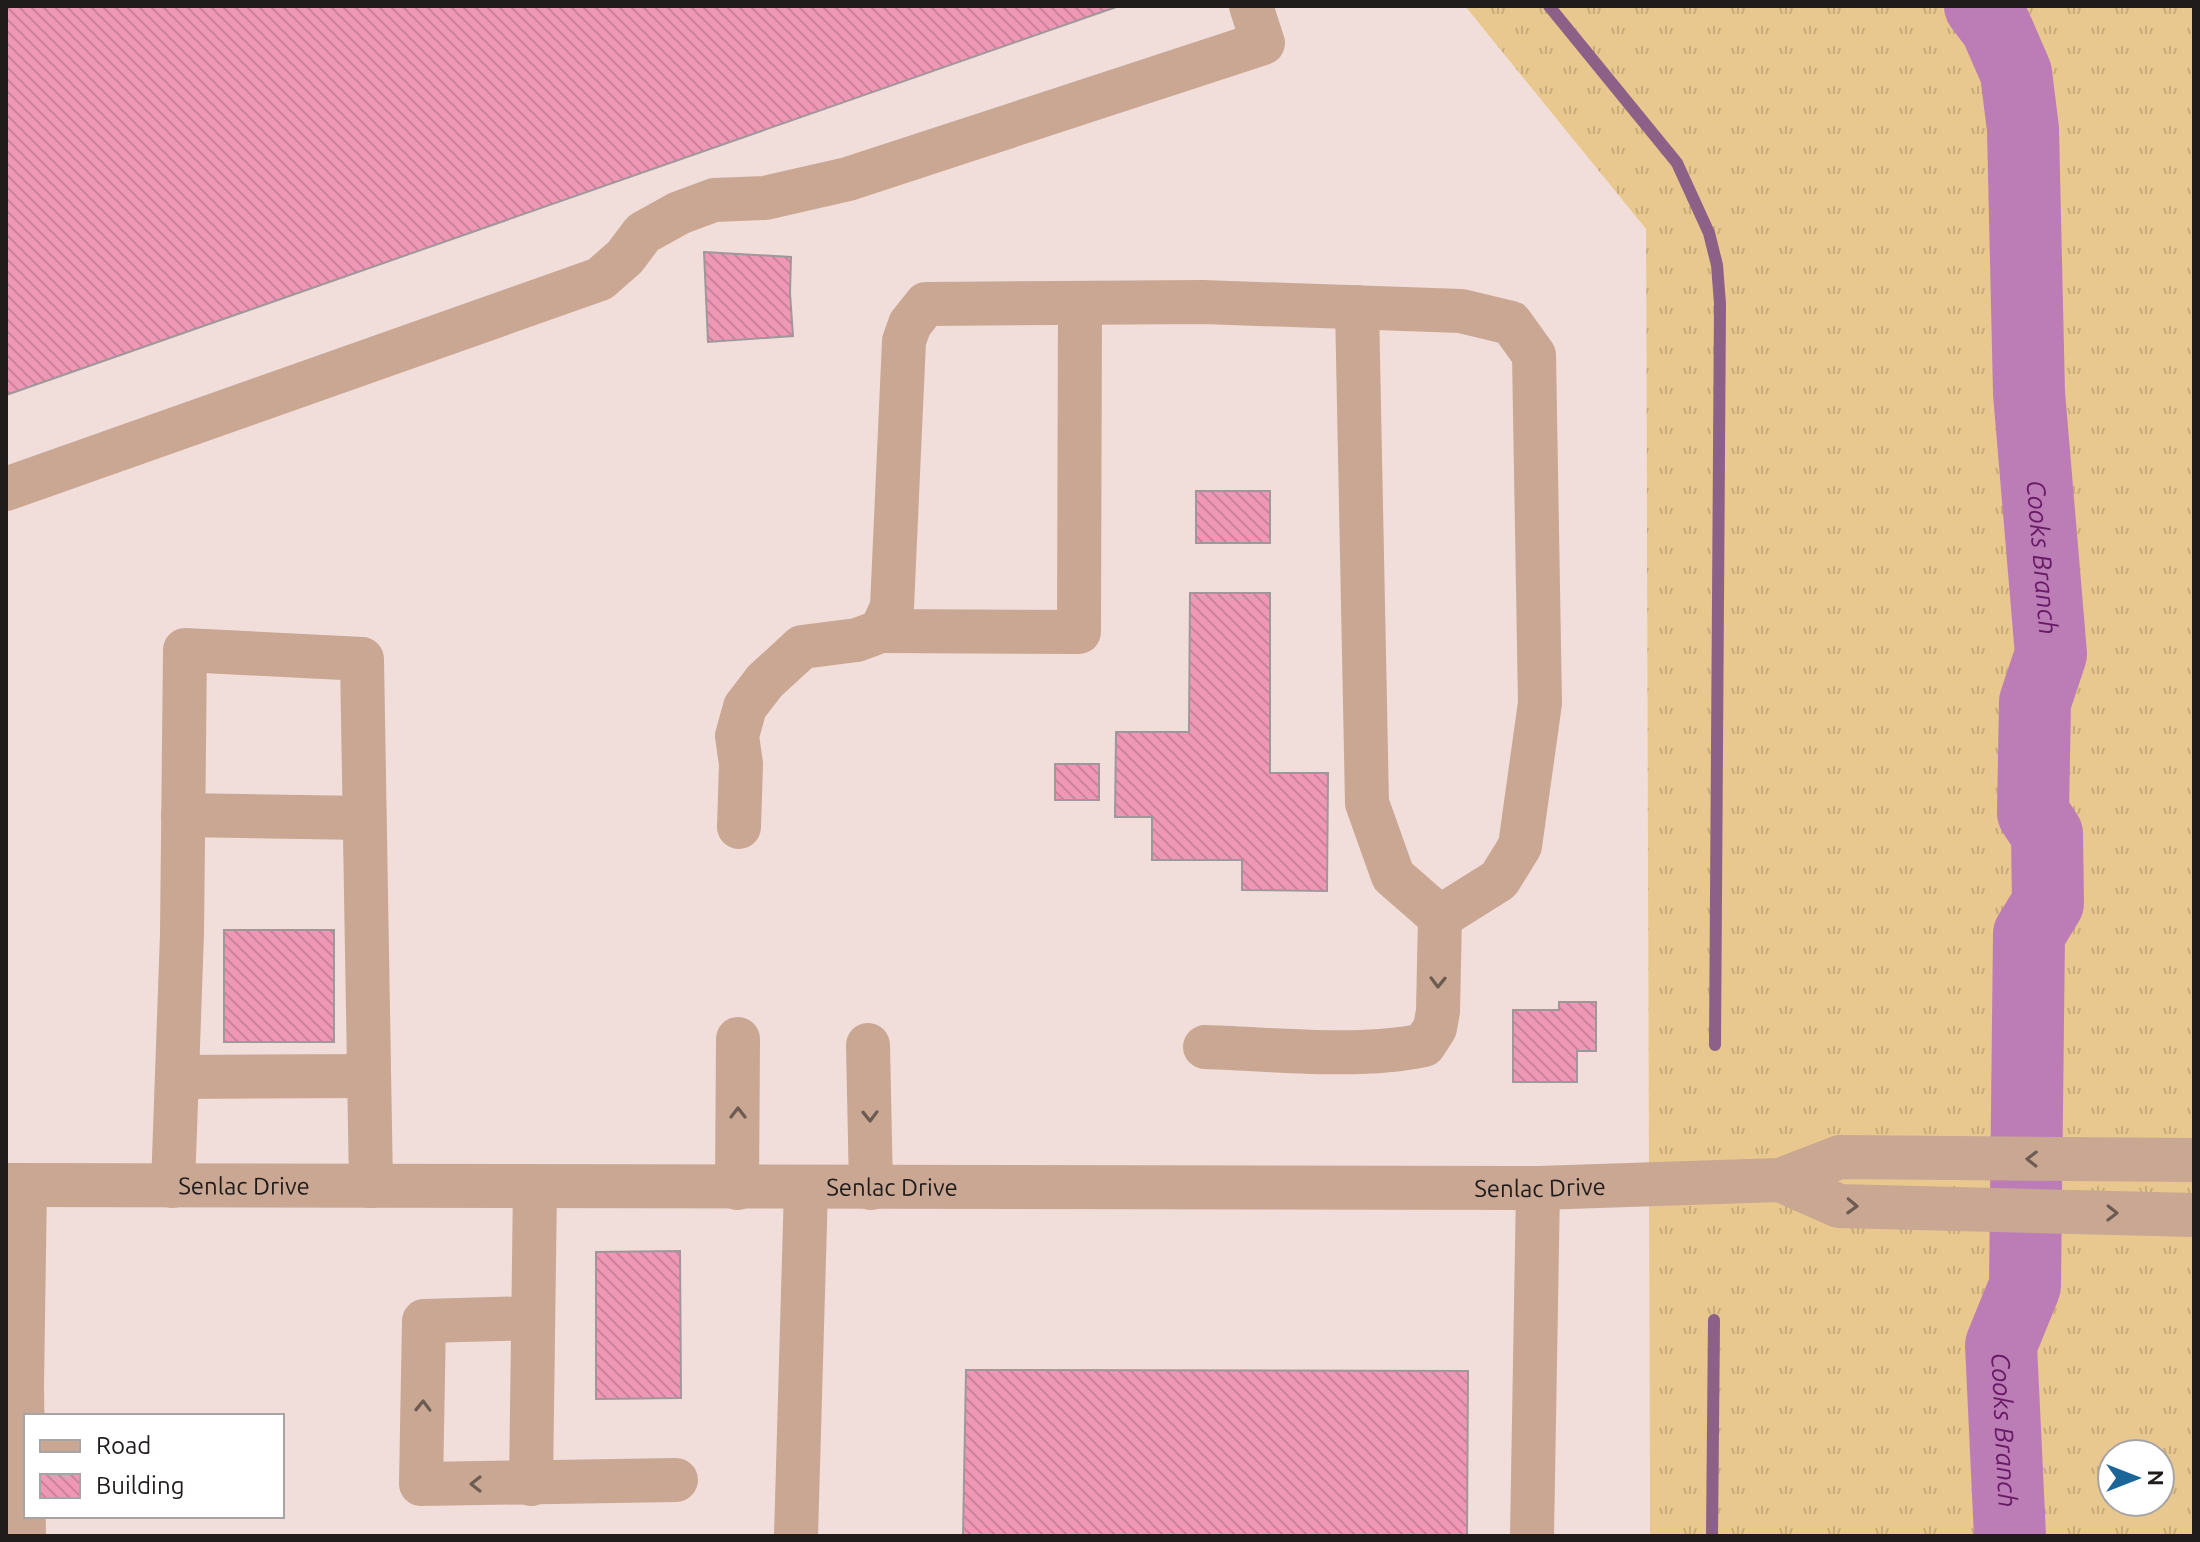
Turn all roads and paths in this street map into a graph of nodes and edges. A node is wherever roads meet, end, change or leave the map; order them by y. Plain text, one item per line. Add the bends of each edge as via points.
1 (1251, 6) edge
2 (1080, 303) junction
3 (1357, 307) junction
4 (6, 489) edge
5 (881, 631) junction
6 (183, 815) junction
7 (364, 818) junction
8 (739, 827) dead end
9 (1440, 917) junction
10 (738, 1039) dead end
11 (868, 1045) dead end
12 (1205, 1047) dead end
13 (369, 1076) junction
14 (177, 1077) junction
15 (2194, 1160) edge
16 (1780, 1180) junction
17 (15, 1185) edge
18 (173, 1186) junction
19 (371, 1186) junction
20 (535, 1187) junction
21 (737, 1188) junction
22 (806, 1188) junction
23 (871, 1188) junction
24 (1538, 1188) junction
25 (2194, 1215) edge
26 (533, 1318) junction
27 (676, 1480) dead end
28 (531, 1484) junction
29 (24, 1536) edge
30 (796, 1536) edge
31 (1532, 1536) edge

1 - 4 street via 1263,43 848,179 765,198 702,204 643,233 600,279
2 - 3 street
2 - 5 street via 926,304 910,324 904,341 892,607
2 - 5 street via 1079,632
3 - 9 street via 1367,803 1393,876
3 - 9 street via 1461,311 1511,323 1534,355 1540,703 1520,846 1499,880
5 - 8 street via 857,640 802,647 745,707 737,736
6 - 7 street
6 - 7 street via 185,650 362,659
6 - 14 street
7 - 13 street
9 -> 12 street via 1438,1011 1424,1045 1326,1051
21 -> 10 street
11 -> 23 street
13 - 14 street
13 - 19 street
14 - 18 street
15 -> 16 street, Senlac Drive via 1840,1157
16 - 24 street, Senlac Drive
16 -> 25 street, Senlac Drive via 1839,1206
17 - 18 street, Senlac Drive
17 - 29 street
18 - 19 street, Senlac Drive
19 - 20 street, Senlac Drive
20 - 21 street, Senlac Drive
20 - 26 street
21 - 22 street, Senlac Drive
22 - 23 street, Senlac Drive
22 - 30 street
23 - 24 street, Senlac Drive
24 - 31 street
26 - 28 street
28 -> 26 street via 421,1484 424,1321
27 - 28 street

